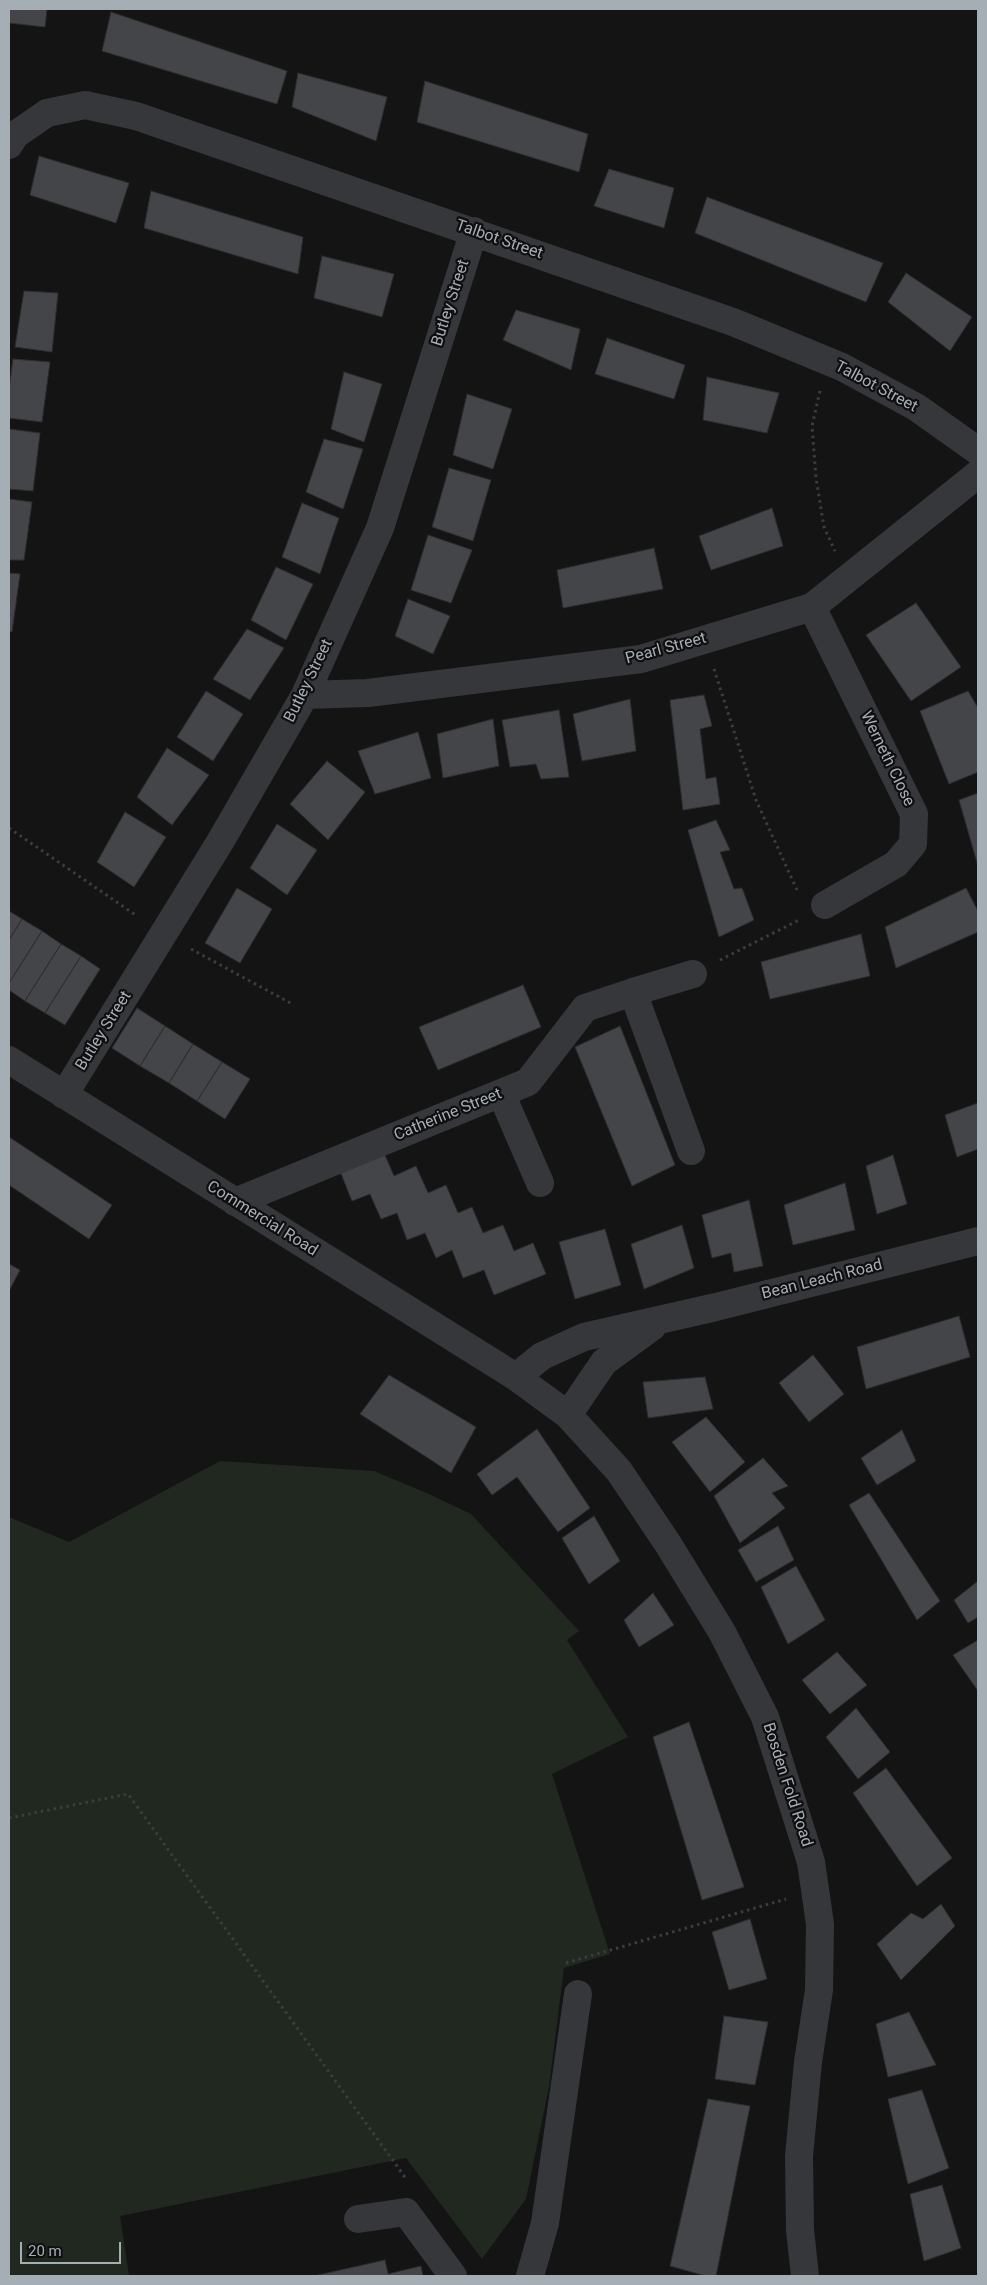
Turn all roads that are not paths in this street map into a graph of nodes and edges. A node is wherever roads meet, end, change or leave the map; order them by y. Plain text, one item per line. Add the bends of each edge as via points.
1 (9, 145) edge
2 (474, 231) junction
3 (978, 451) edge
4 (978, 474) edge
5 (812, 607) junction
6 (305, 695) junction
7 (817, 910) road end
8 (693, 974) road end
9 (633, 992) junction
10 (9, 1060) edge
11 (502, 1093) junction
12 (64, 1095) junction
13 (691, 1151) dead end
14 (540, 1183) dead end
15 (235, 1202) junction
16 (978, 1241) edge
17 (666, 1318) junction
18 (516, 1377) junction
19 (568, 1415) junction
20 (578, 1994) dead end
21 (358, 2219) dead end
22 (454, 2276) edge
23 (530, 2276) edge
24 (805, 2276) edge

1 - 2 street, Talbot Street via 15,135 47,114 85,106 136,116
2 - 3 street, Talbot Street via 733,322 827,360 916,407
2 - 6 street, Butley Street via 380,528
4 - 5 street, Pearl Street
5 - 6 street, Pearl Street via 641,659 368,693
5 - 7 street, Werneth Close via 914,814 913,844 896,864
6 - 12 street, Butley Street via 220,842
8 - 9 street, Catherine Street
9 - 11 street, Catherine Street via 585,1008 528,1082
9 - 13 street
10 - 12 street, Commercial Road
11 - 14 street
11 - 15 street, Catherine Street
12 - 15 street, Commercial Road
15 - 18 street, Commercial Road
16 - 17 street, Bean Leach Road
17 - 18 street, Bean Leach Road via 584,1336 542,1356
17 - 19 street, Bean Leach Road via 604,1362
18 - 19 street, Bosden Fold Road
19 - 24 street, Bosden Fold Road via 619,1471 722,1632 765,1717 811,1862 820,1924 820,1952 819,1990 799,2156 800,2230
20 - 23 street via 545,2223
21 - 22 street via 406,2212

